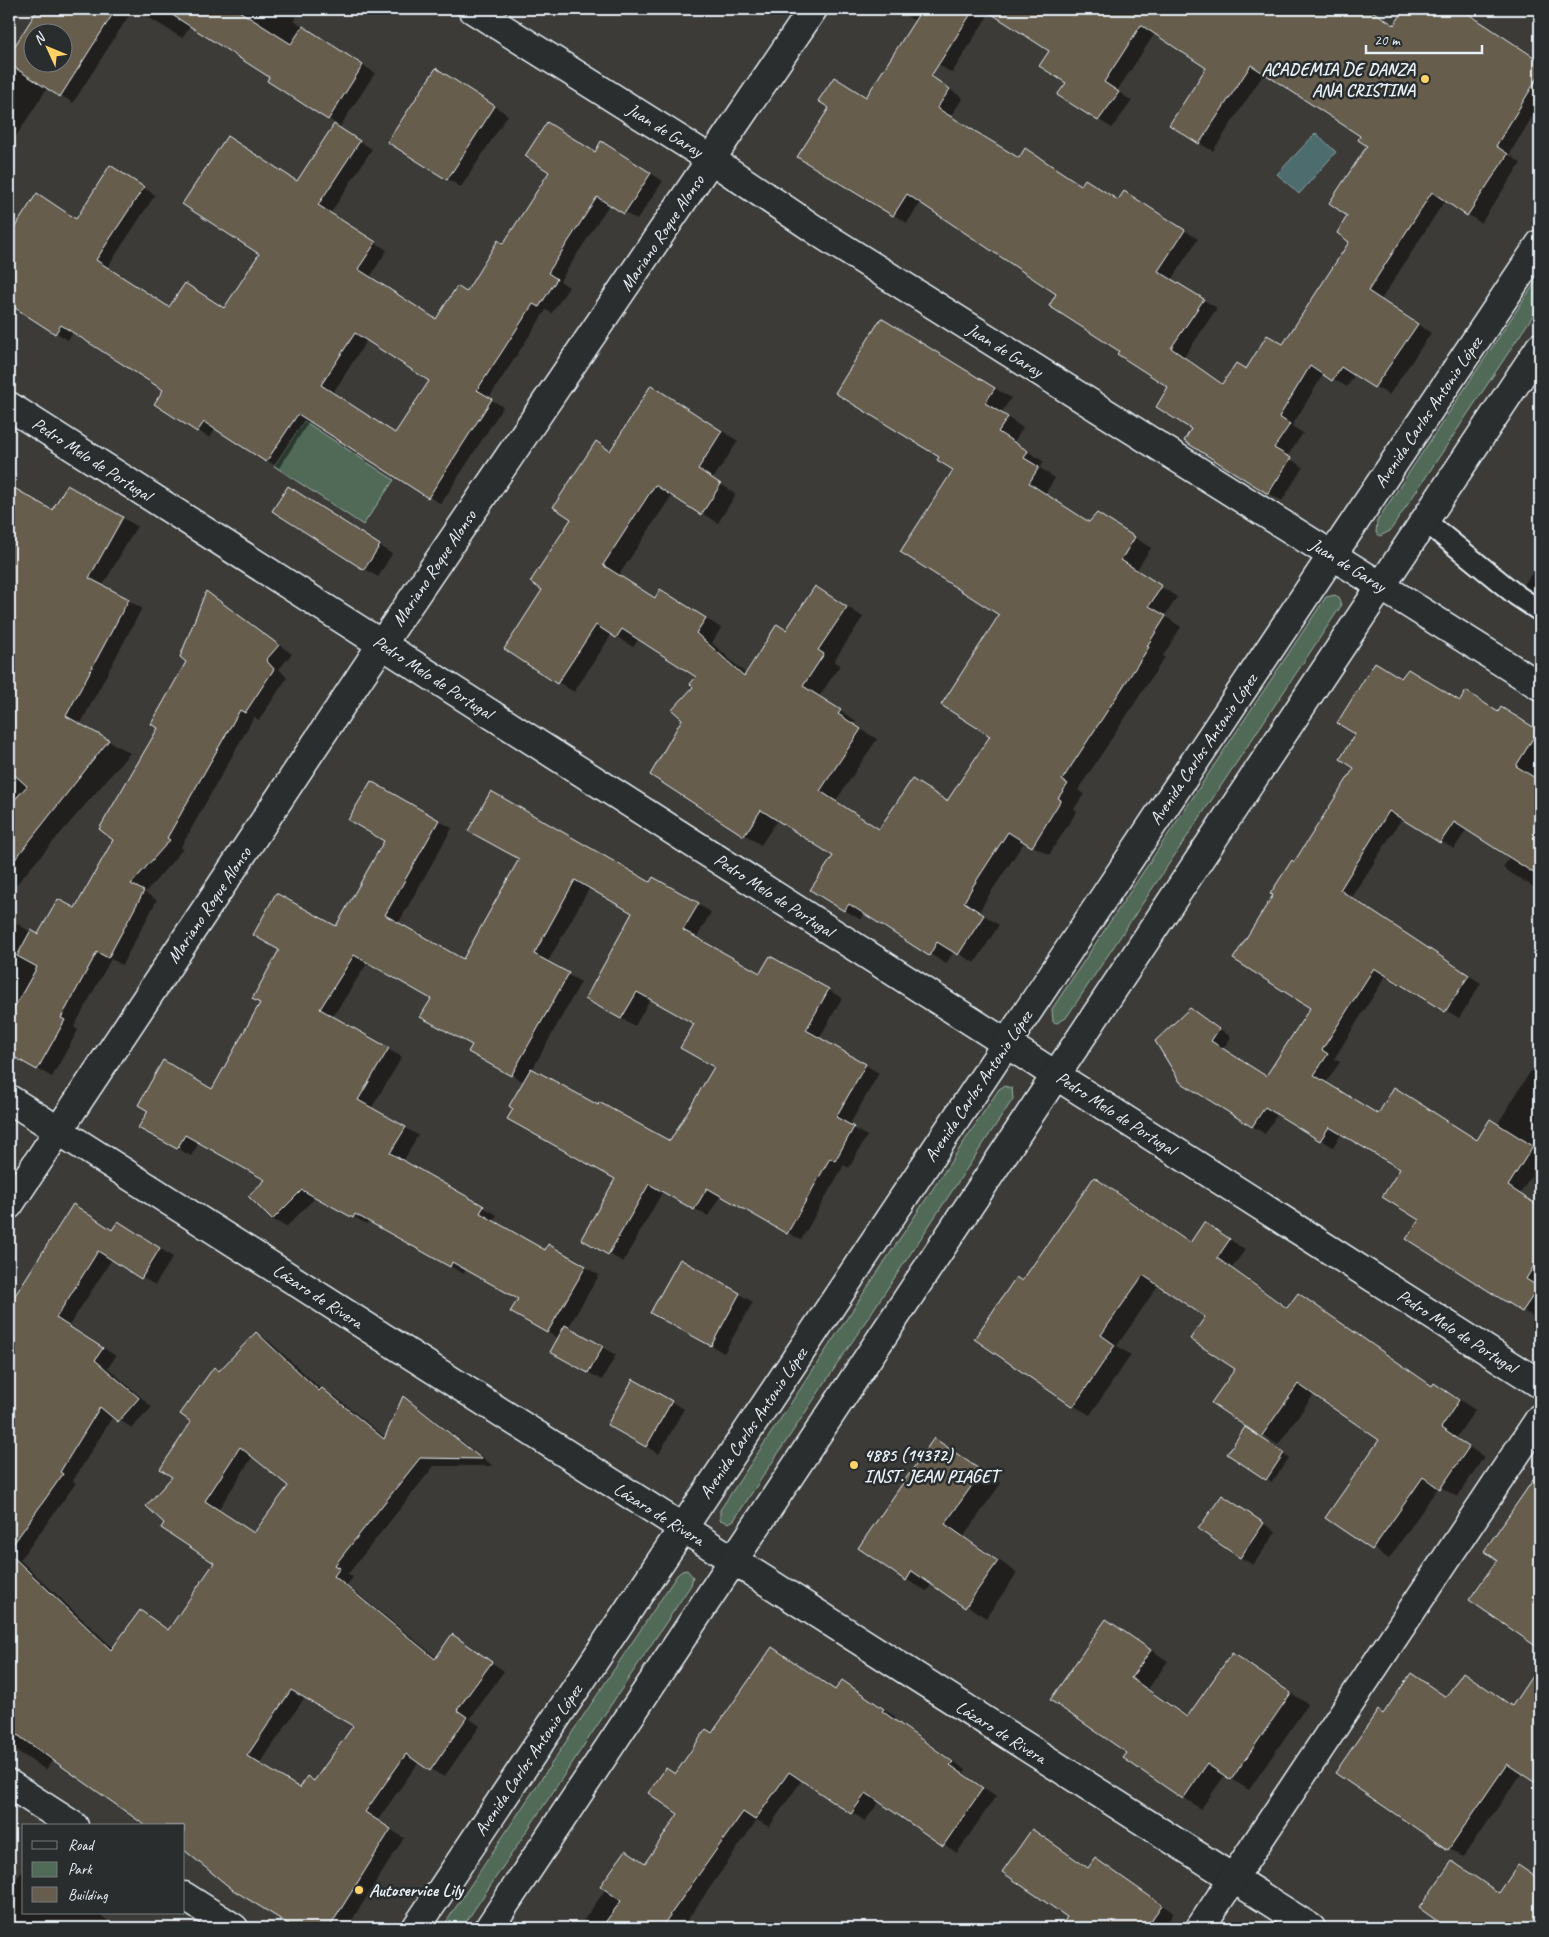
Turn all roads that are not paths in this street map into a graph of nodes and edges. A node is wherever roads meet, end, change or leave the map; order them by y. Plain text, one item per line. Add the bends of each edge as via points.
1 (472, 9) edge
2 (813, 9) edge
3 (712, 160) junction
4 (1540, 244) edge
5 (1540, 347) edge
6 (9, 406) edge
7 (1426, 521) junction
8 (1333, 555) junction
9 (1382, 587) junction
10 (1540, 611) edge
11 (382, 644) junction
12 (1540, 686) edge
13 (1006, 1044) junction
14 (1057, 1076) junction
15 (9, 1098) edge
16 (59, 1130) junction
17 (9, 1205) edge
18 (1540, 1384) edge
19 (1540, 1418) edge
20 (683, 1529) junction
21 (733, 1562) junction
22 (9, 1784) edge
23 (71, 1824) edge
24 (1233, 1879) junction
25 (185, 1897) edge
26 (234, 1928) edge
27 (416, 1928) edge
28 (489, 1928) edge
29 (1200, 1928) edge
30 (1311, 1928) edge

1 - 3 street, Juan de Garay
2 - 3 street, Mariano Roque Alonso
3 - 8 street, Juan de Garay via 826,237
3 - 11 street, Mariano Roque Alonso
4 - 8 street, Avenida Carlos Antonio López
5 - 7 street
6 - 11 street, Pedro Melo de Portugal
7 - 9 street
7 - 10 lane
8 - 9 street, Juan de Garay
8 - 13 street, Avenida Carlos Antonio López
9 - 12 street, Juan de Garay
9 - 14 street
11 - 13 street, Pedro Melo de Portugal
11 - 16 street, Mariano Roque Alonso
13 - 14 street, Pedro Melo de Portugal
13 - 20 street, Avenida Carlos Antonio López
14 - 18 street, Pedro Melo de Portugal
14 - 21 street
15 - 16 street, Lázaro de Rivera
16 - 17 street, Mariano Roque Alonso
16 - 20 street, Lázaro de Rivera
19 - 24 street
20 - 21 street, Lázaro de Rivera
20 - 27 street, Avenida Carlos Antonio López
21 - 24 street, Lázaro de Rivera
21 - 28 street
22 - 23 street
24 - 29 street
24 - 30 street, Lázaro de Rivera
25 - 26 street

